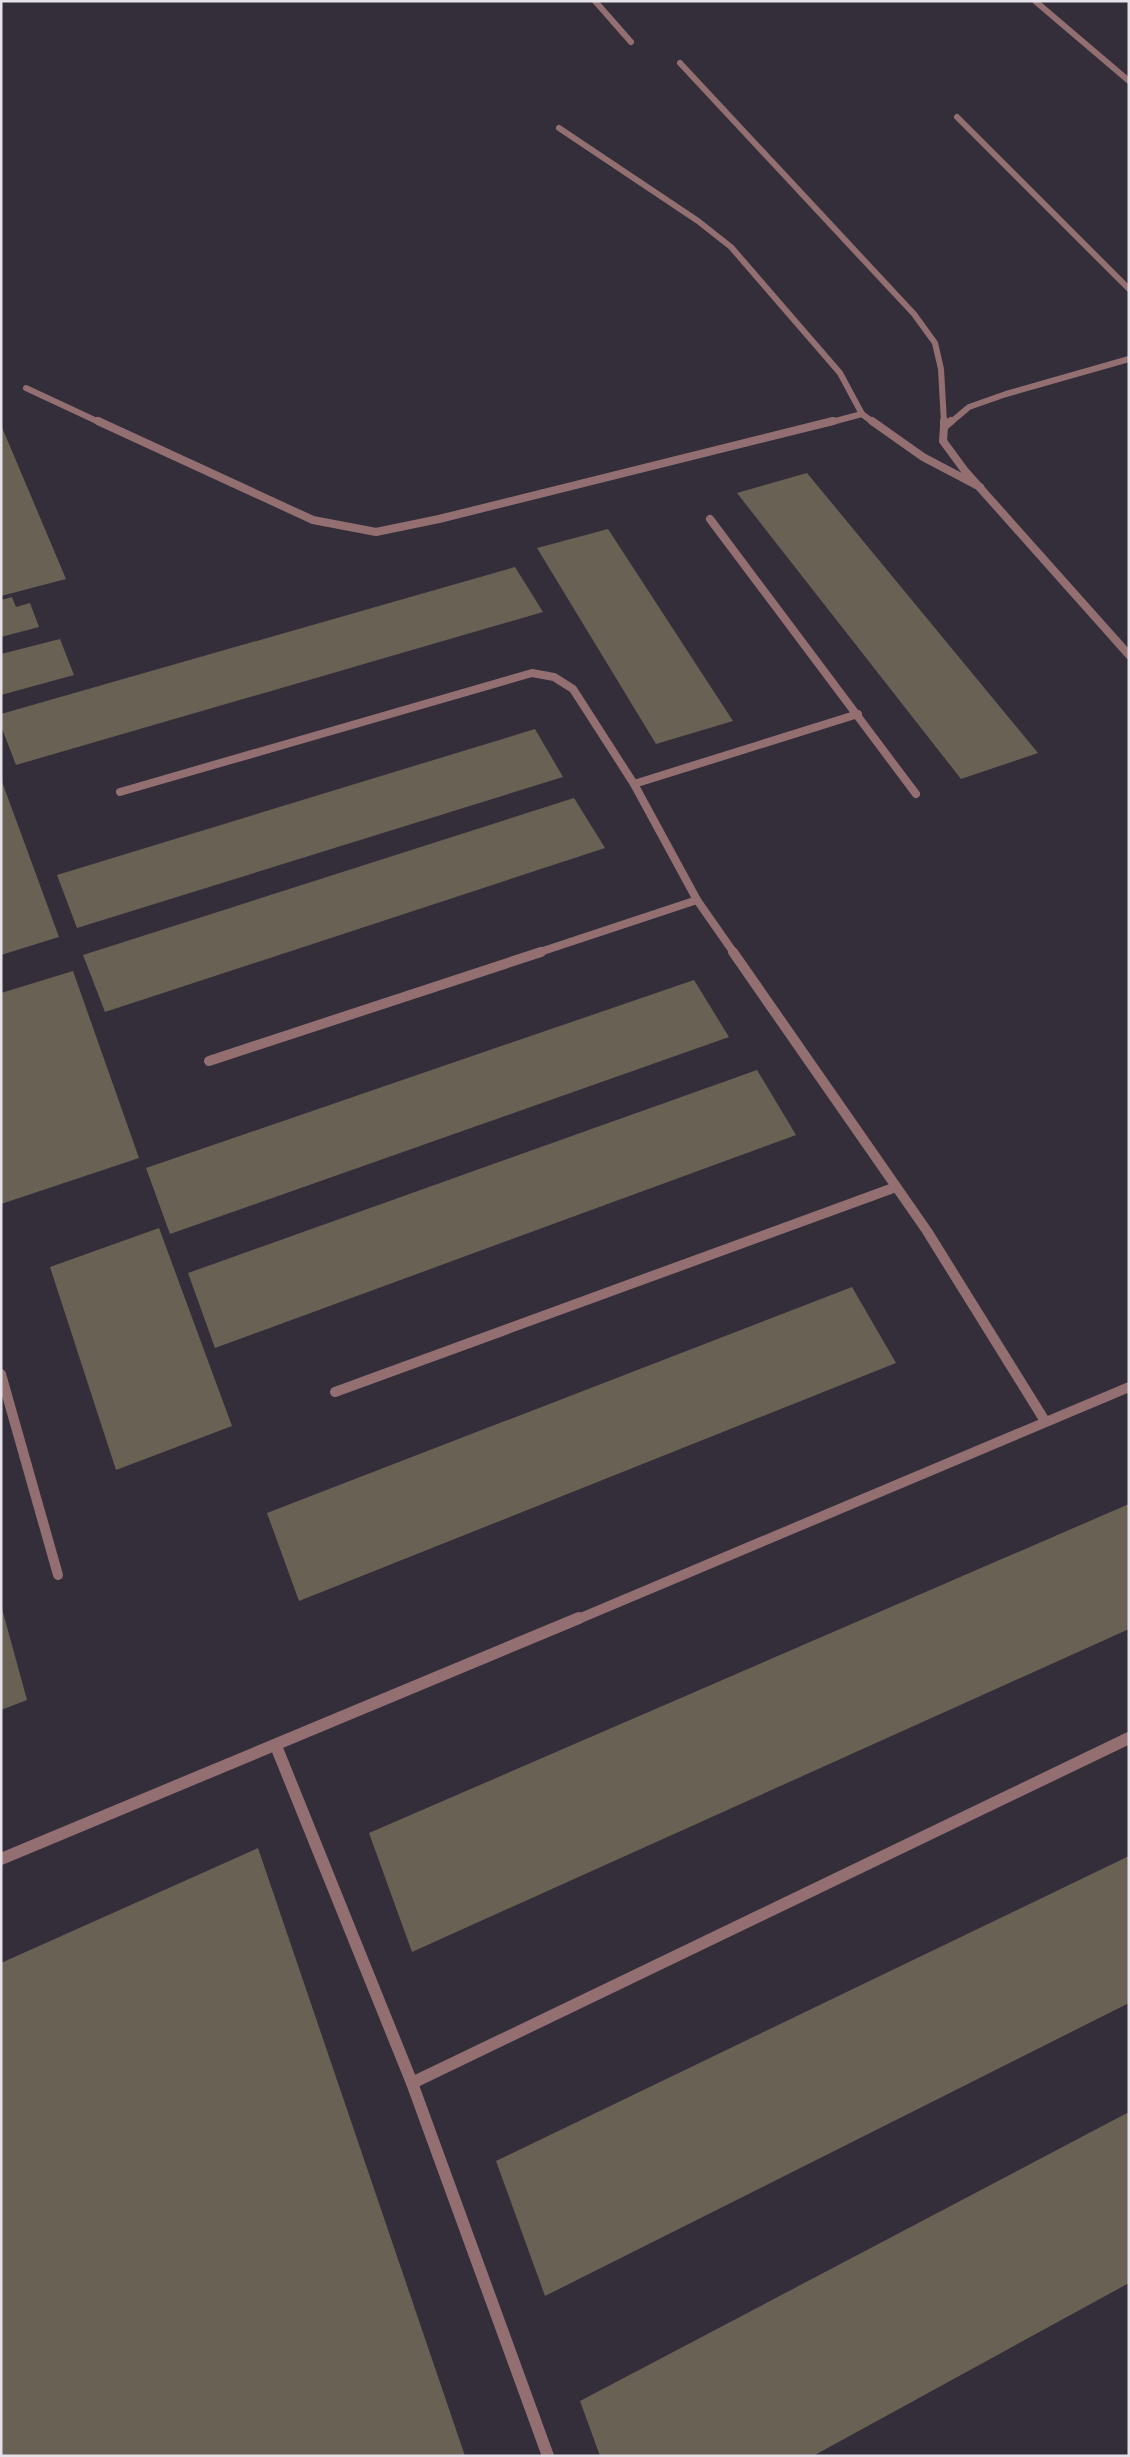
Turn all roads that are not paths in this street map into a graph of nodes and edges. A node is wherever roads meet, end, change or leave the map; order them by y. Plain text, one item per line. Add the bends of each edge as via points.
1 (595, 1) edge
2 (1035, 1) edge
3 (631, 42) dead end
4 (680, 63) dead end
5 (1129, 81) edge
6 (957, 117) dead end
7 (558, 128) dead end
8 (1129, 289) edge
9 (1129, 360) edge
10 (26, 388) dead end
11 (862, 414) junction
12 (944, 427) junction
13 (981, 488) junction
14 (710, 519) dead end
15 (1129, 655) edge
16 (858, 714) junction
17 (634, 784) junction
18 (120, 792) dead end
19 (916, 794) dead end
20 (697, 900) junction
21 (209, 1061) dead end
22 (896, 1187) junction
23 (1, 1374) edge
24 (1129, 1387) edge
25 (335, 1392) dead end
26 (1045, 1421) junction
27 (58, 1575) dead end
28 (1129, 1738) edge
29 (276, 1746) junction
30 (1, 1859) edge
31 (412, 2083) junction
32 (548, 2456) edge

1 - 3 street
2 - 5 street
4 - 12 street via 914,314 935,344 941,369
6 - 8 street
7 - 11 street via 698,221 731,247 840,372
9 - 12 street via 969,407
10 - 11 street via 313,520 376,532
11 - 13 street via 924,457
12 - 13 street via 943,441
13 - 15 street
14 - 16 street
16 - 17 street
16 - 19 street
17 - 18 street via 573,689 554,677 532,673
17 - 20 street
20 - 21 street
20 - 22 street
22 - 25 street
22 - 26 street via 927,1230
23 - 27 street
24 - 26 street
26 - 29 street
28 - 31 street
29 - 30 street
29 - 31 street
31 - 32 street

